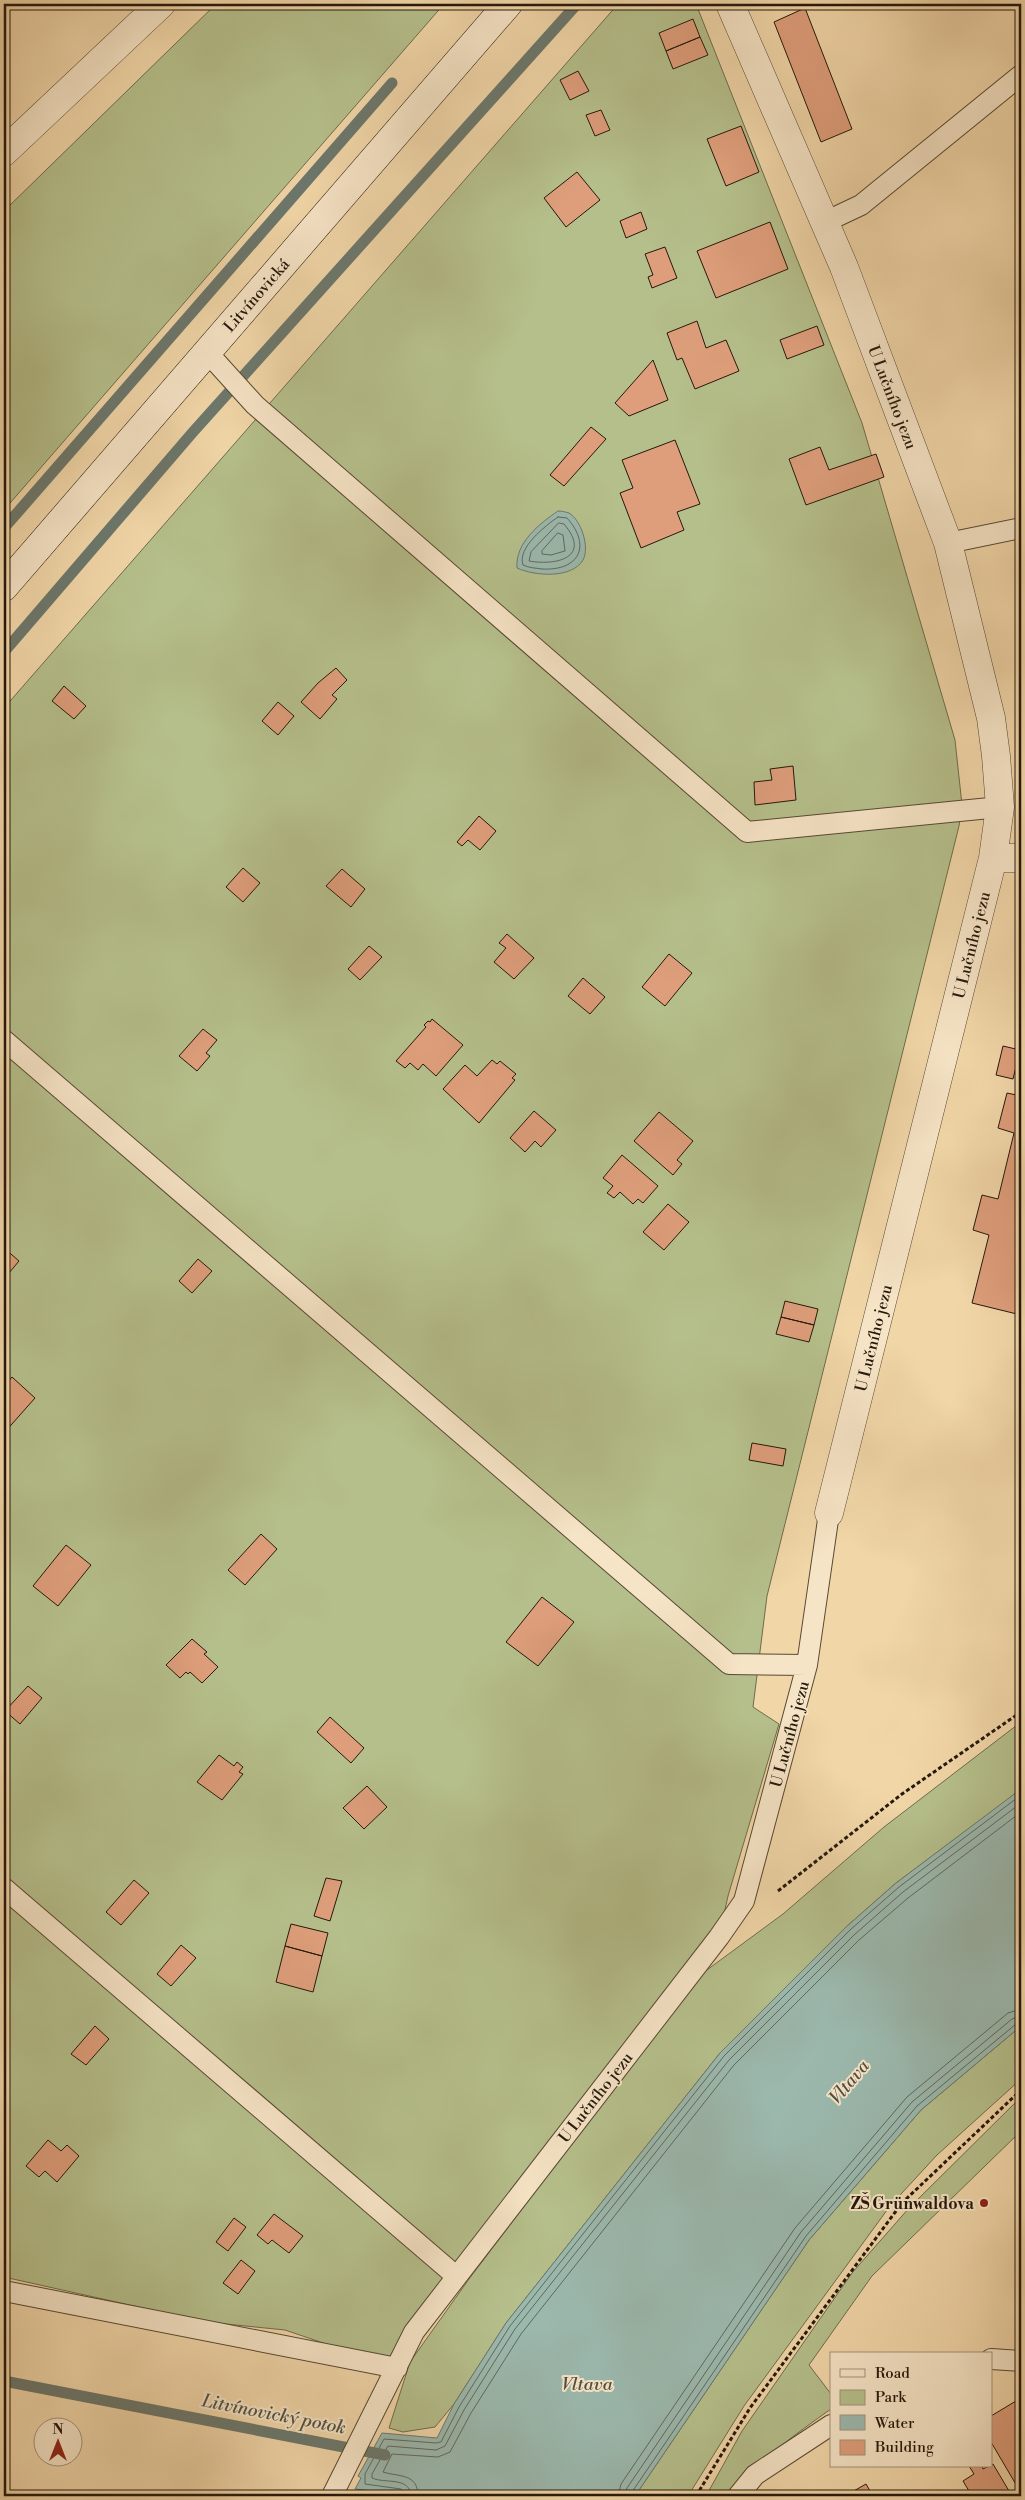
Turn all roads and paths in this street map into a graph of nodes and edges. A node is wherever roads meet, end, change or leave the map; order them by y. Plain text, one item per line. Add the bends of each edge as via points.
1 (161, 4) edge
2 (508, 4) edge
3 (730, 4) edge
4 (1021, 76) edge
5 (4, 152) edge
6 (824, 222) junction
7 (207, 352) junction
8 (1021, 528) edge
9 (948, 543) junction
10 (4, 587) edge
11 (1011, 807) edge
12 (993, 858) junction
13 (1021, 858) edge
14 (4, 1040) edge
15 (829, 1513) joint
16 (807, 1666) junction
17 (1021, 1712) edge
18 (4, 1888) edge
19 (773, 1895) dead end
20 (1021, 2090) edge
21 (456, 2276) junction
22 (4, 2291) edge
23 (992, 2359) edge
24 (1021, 2361) edge
25 (397, 2368) junction
26 (830, 2426) edge
27 (332, 2496) edge
28 (696, 2496) edge
29 (738, 2496) edge

1 - 5 street
2 - 7 street, Litvínovická
3 - 6 street, U Lučního jezu
4 - 6 lane via 861,206
6 - 9 street, U Lučního jezu
7 - 10 street, Litvínovická
7 - 11 lane via 255,405 747,832
8 - 9 lane
9 - 11 street, U Lučního jezu via 991,718 996,756
11 - 12 street, U Lučního jezu
12 - 13 street
12 - 15 street, U Lučního jezu
14 - 16 lane via 729,1664
15 - 16 lane, U Lučního jezu
16 - 21 lane, U Lučního jezu via 744,1901
17 - 19 path via 902,1794
18 - 21 lane
20 - 28 path via 902,2203 750,2408
21 - 25 lane, U Lučního jezu via 414,2332
22 - 25 lane
23 - 24 lane
25 - 27 lane, U Lučního jezu
26 - 29 lane via 755,2475

